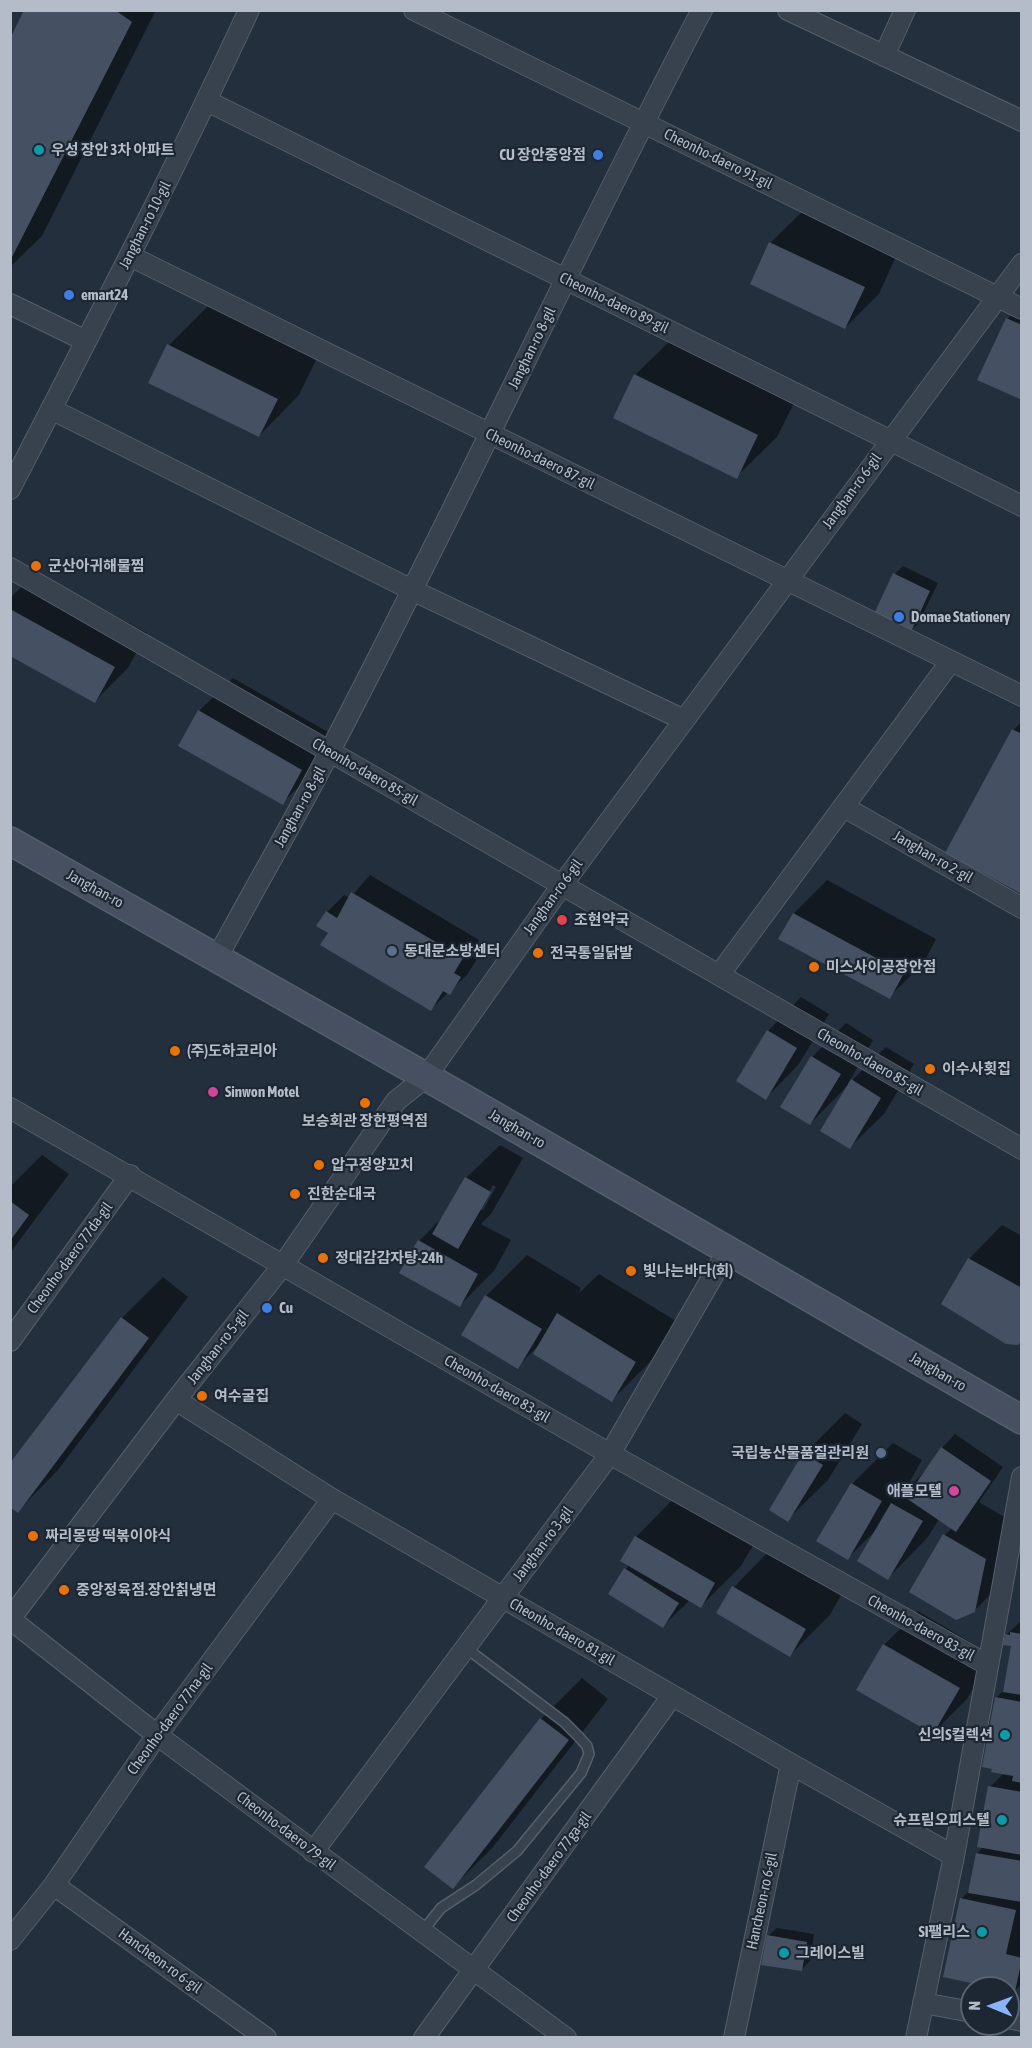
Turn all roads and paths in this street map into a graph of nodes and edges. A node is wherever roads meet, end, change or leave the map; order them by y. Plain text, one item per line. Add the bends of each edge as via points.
1 (249, 10) edge
2 (414, 10) edge
3 (702, 10) edge
4 (788, 10) edge
5 (905, 10) edge
6 (884, 56) junction
7 (207, 101) junction
8 (1022, 121) edge
9 (643, 122) junction
10 (130, 256) junction
11 (1022, 264) edge
12 (565, 279) junction
13 (997, 297) junction
14 (10, 304) edge
15 (1022, 309) edge
16 (86, 341) junction
17 (51, 409) junction
18 (490, 434) junction
19 (890, 440) junction
20 (10, 489) edge
21 (1022, 506) edge
22 (10, 568) edge
23 (787, 580) junction
24 (412, 590) junction
25 (951, 661) junction
26 (1022, 696) edge
27 (684, 720) junction
28 (330, 752) junction
29 (844, 807) junction
30 (10, 842) edge
31 (562, 885) junction
32 (1022, 908) edge
33 (217, 958) junction
34 (719, 975) junction
35 (426, 1077) junction
36 (10, 1108) edge
37 (1022, 1149) edge
38 (130, 1175) junction
39 (728, 1250) junction
40 (283, 1265) junction
41 (10, 1341) edge
42 (176, 1400) junction
43 (1022, 1420) edge
44 (610, 1454) junction
45 (1022, 1477) edge
46 (332, 1499) junction
47 (503, 1598) junction
48 (11, 1619) edge
49 (466, 1648) junction
50 (987, 1665) junction
51 (672, 1696) junction
52 (157, 1735) junction
53 (790, 1764) junction
54 (313, 1852) junction
55 (954, 1856) junction
56 (54, 1885) junction
57 (422, 1932) junction
58 (10, 1940) edge
59 (474, 1971) junction
60 (923, 2003) junction
61 (960, 2010) edge
62 (266, 2037) edge
63 (424, 2037) edge
64 (566, 2037) edge
65 (734, 2037) edge
66 (916, 2037) edge

1 - 7 street, Janghan-ro 10-gil
2 - 9 street, Cheonho-daero 91-gil
3 - 9 street, Janghan-ro 8-gil
4 - 6 street
5 - 6 street
6 - 8 street
7 - 10 street, Janghan-ro 10-gil
7 - 12 street, Cheonho-daero 89-gil
9 - 12 street, Janghan-ro 8-gil
9 - 13 street, Cheonho-daero 91-gil
10 - 16 street, Janghan-ro 10-gil
10 - 18 street, Cheonho-daero 87-gil
11 - 13 street, Janghan-ro 6-gil
12 - 18 street, Janghan-ro 8-gil
12 - 19 street, Cheonho-daero 89-gil
13 - 15 street, Cheonho-daero 91-gil
13 - 19 street, Janghan-ro 6-gil
14 - 16 street
16 - 17 street, Janghan-ro 10-gil
17 - 20 street, Janghan-ro 10-gil
17 - 24 street
18 - 23 street, Cheonho-daero 87-gil
18 - 24 street, Janghan-ro 8-gil
19 - 21 street, Cheonho-daero 89-gil
19 - 23 street, Janghan-ro 6-gil
22 - 28 street, Cheonho-daero 85-gil
23 - 25 street, Cheonho-daero 87-gil
23 - 27 street, Janghan-ro 6-gil
24 - 27 street
24 - 28 street, Janghan-ro 8-gil
25 - 26 street, Cheonho-daero 87-gil
25 - 29 street
27 - 31 street, Janghan-ro 6-gil
28 - 31 street, Cheonho-daero 85-gil
28 - 33 street, Janghan-ro 8-gil
29 - 32 street, Janghan-ro 2-gil
29 - 34 street
30 - 33 street, Janghan-ro
31 - 34 street, Cheonho-daero 85-gil
31 - 35 street, Janghan-ro 6-gil
33 - 35 street, Janghan-ro
34 - 37 street, Cheonho-daero 85-gil
35 - 39 street, Janghan-ro
35 - 40 street, Janghan-ro 5-gil via 396,1101
36 - 38 street, Cheonho-daero 83-gil
38 - 40 street, Cheonho-daero 83-gil
38 - 41 street, Cheonho-daero 77da-gil
39 - 43 street, Janghan-ro
39 - 44 street, Janghan-ro 3-gil
40 - 42 street, Janghan-ro 5-gil
40 - 44 street, Cheonho-daero 83-gil
42 - 46 street, Cheonho-daero 81-gil
42 - 48 street, Janghan-ro 5-gil
44 - 47 street, Janghan-ro 3-gil
44 - 50 street, Cheonho-daero 83-gil
45 - 50 street
46 - 47 street, Cheonho-daero 81-gil
46 - 52 street, Cheonho-daero 77na-gil
47 - 49 street, Janghan-ro 3-gil
47 - 51 street, Cheonho-daero 81-gil
48 - 52 street, Cheonho-daero 79-gil
49 - 54 street, Janghan-ro 3-gil
49 - 57 lane via 564,1722 587,1746 589,1754 581,1773 517,1851 441,1908
50 - 55 street
51 - 53 street, Cheonho-daero 81-gil
51 - 59 street, Cheonho-daero 77ga-gil
52 - 54 street, Cheonho-daero 79-gil
52 - 56 street, Cheonho-daero 77na-gil
53 - 55 street, Cheonho-daero 81-gil
53 - 65 street, Hancheon-ro 6-gil
54 - 57 street, Cheonho-daero 79-gil
55 - 60 street
56 - 58 street, Cheonho-daero 77na-gil
56 - 62 street, Hancheon-ro 6-gil
57 - 59 street, Cheonho-daero 79-gil
59 - 63 street, Cheonho-daero 77ga-gil
59 - 64 street, Cheonho-daero 79-gil
60 - 61 street
60 - 66 street

